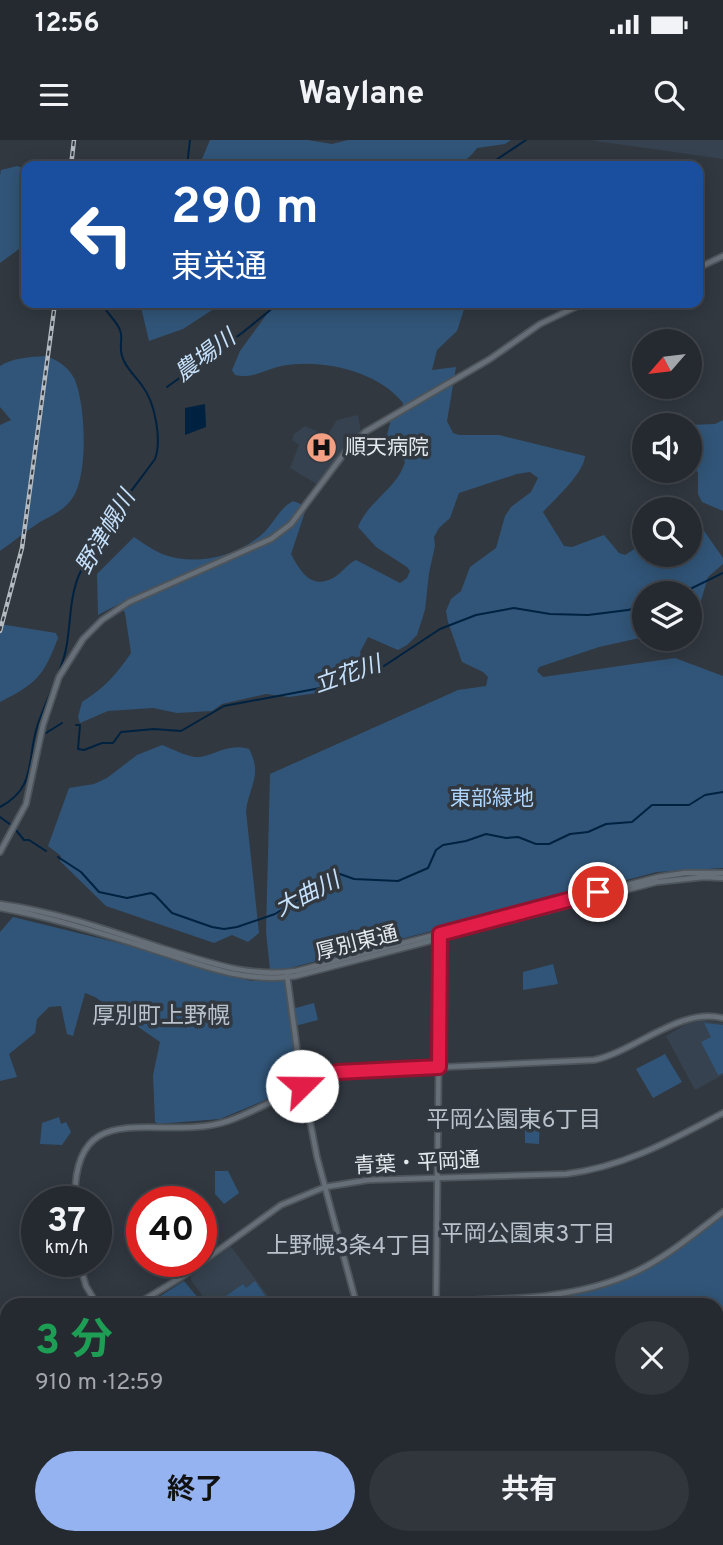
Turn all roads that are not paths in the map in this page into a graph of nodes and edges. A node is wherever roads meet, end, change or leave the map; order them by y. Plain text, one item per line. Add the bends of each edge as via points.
1 (723, 256) edge
2 (703, 266) edge
3 (573, 308) edge
4 (0, 852) edge
5 (723, 876) edge
6 (0, 906) edge
7 (440, 936) junction
8 (287, 975) junction
9 (723, 1018) edge
10 (439, 1067) junction
11 (302, 1086) junction
12 (723, 1113) edge
13 (437, 1178) junction
14 (76, 1186) edge
15 (325, 1187) junction
16 (723, 1212) edge
17 (83, 1277) edge
18 (93, 1298) edge
19 (147, 1298) edge
20 (357, 1298) edge
21 (436, 1298) edge
22 (524, 1298) edge

1 - 2 street
3 - 4 street via 365,432 291,524 271,539 129,602 92,628 59,677 26,804
5 - 7 street, 厚別東通 via 685,873 658,877
6 - 8 street, 厚別東通 via 232,974 261,979
7 - 8 street, 厚別東通
7 - 10 street
8 - 11 street
9 - 10 street via 692,1017 627,1050 594,1060
10 - 11 street via 337,1072
10 - 13 street
11 - 14 street via 226,1122 123,1129 98,1137 78,1162
11 - 15 street
12 - 13 street, 青葉・平岡通 via 609,1167 566,1174
13 - 15 street, 青葉・平岡通
13 - 21 street
15 - 19 street, 青葉・平岡通 via 281,1205
15 - 20 street
16 - 22 street via 661,1258 609,1282
17 - 18 street

